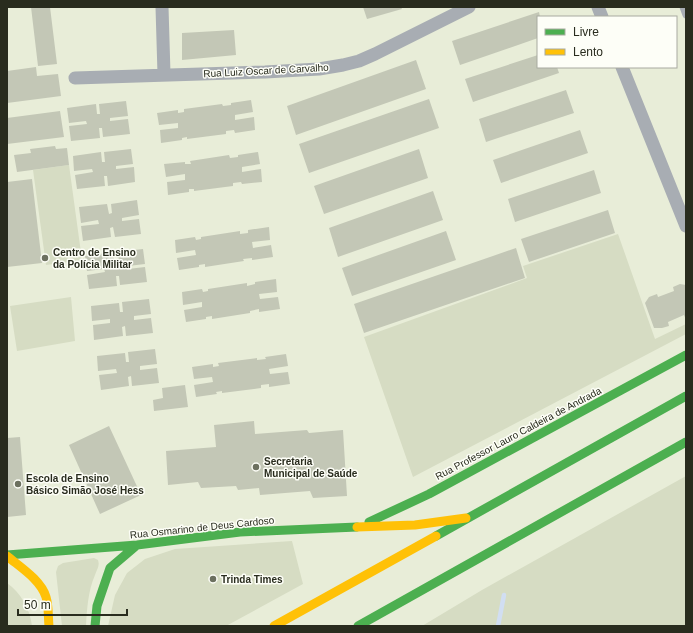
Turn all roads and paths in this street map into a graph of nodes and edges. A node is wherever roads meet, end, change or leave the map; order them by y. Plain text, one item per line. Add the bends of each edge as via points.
1 (162, 7) edge
2 (469, 7) edge
3 (683, 7) edge
4 (686, 15) edge
5 (622, 68) edge
6 (164, 74) junction
7 (75, 78) dead end
8 (686, 226) edge
9 (686, 355) edge
10 (686, 396) edge
11 (686, 442) edge
12 (470, 518) junction
13 (359, 526) junction
14 (137, 545) junction
15 (7, 555) edge
16 (50, 626) edge
17 (95, 626) edge
18 (274, 626) edge
19 (358, 626) edge

1 - 6 street
2 - 6 street, Rua Luiz Oscar de Carvalho via 375,54 343,65 319,70
3 - 4 lane
5 - 8 street
6 - 7 street, Rua Luiz Oscar de Carvalho
9 - 13 main road, Rua Professor Lauro Caldeira de Andrada via 429,494
10 - 12 main road
11 - 19 main road
12 - 13 main road, Rua Osmarino de Deus Cardoso via 415,525
12 - 18 main road
13 - 14 main road, Rua Osmarino de Deus Cardoso via 240,532
14 - 15 main road, Rua Osmarino de Deus Cardoso
14 - 17 main road via 110,568 97,606
15 - 16 main road via 44,592

